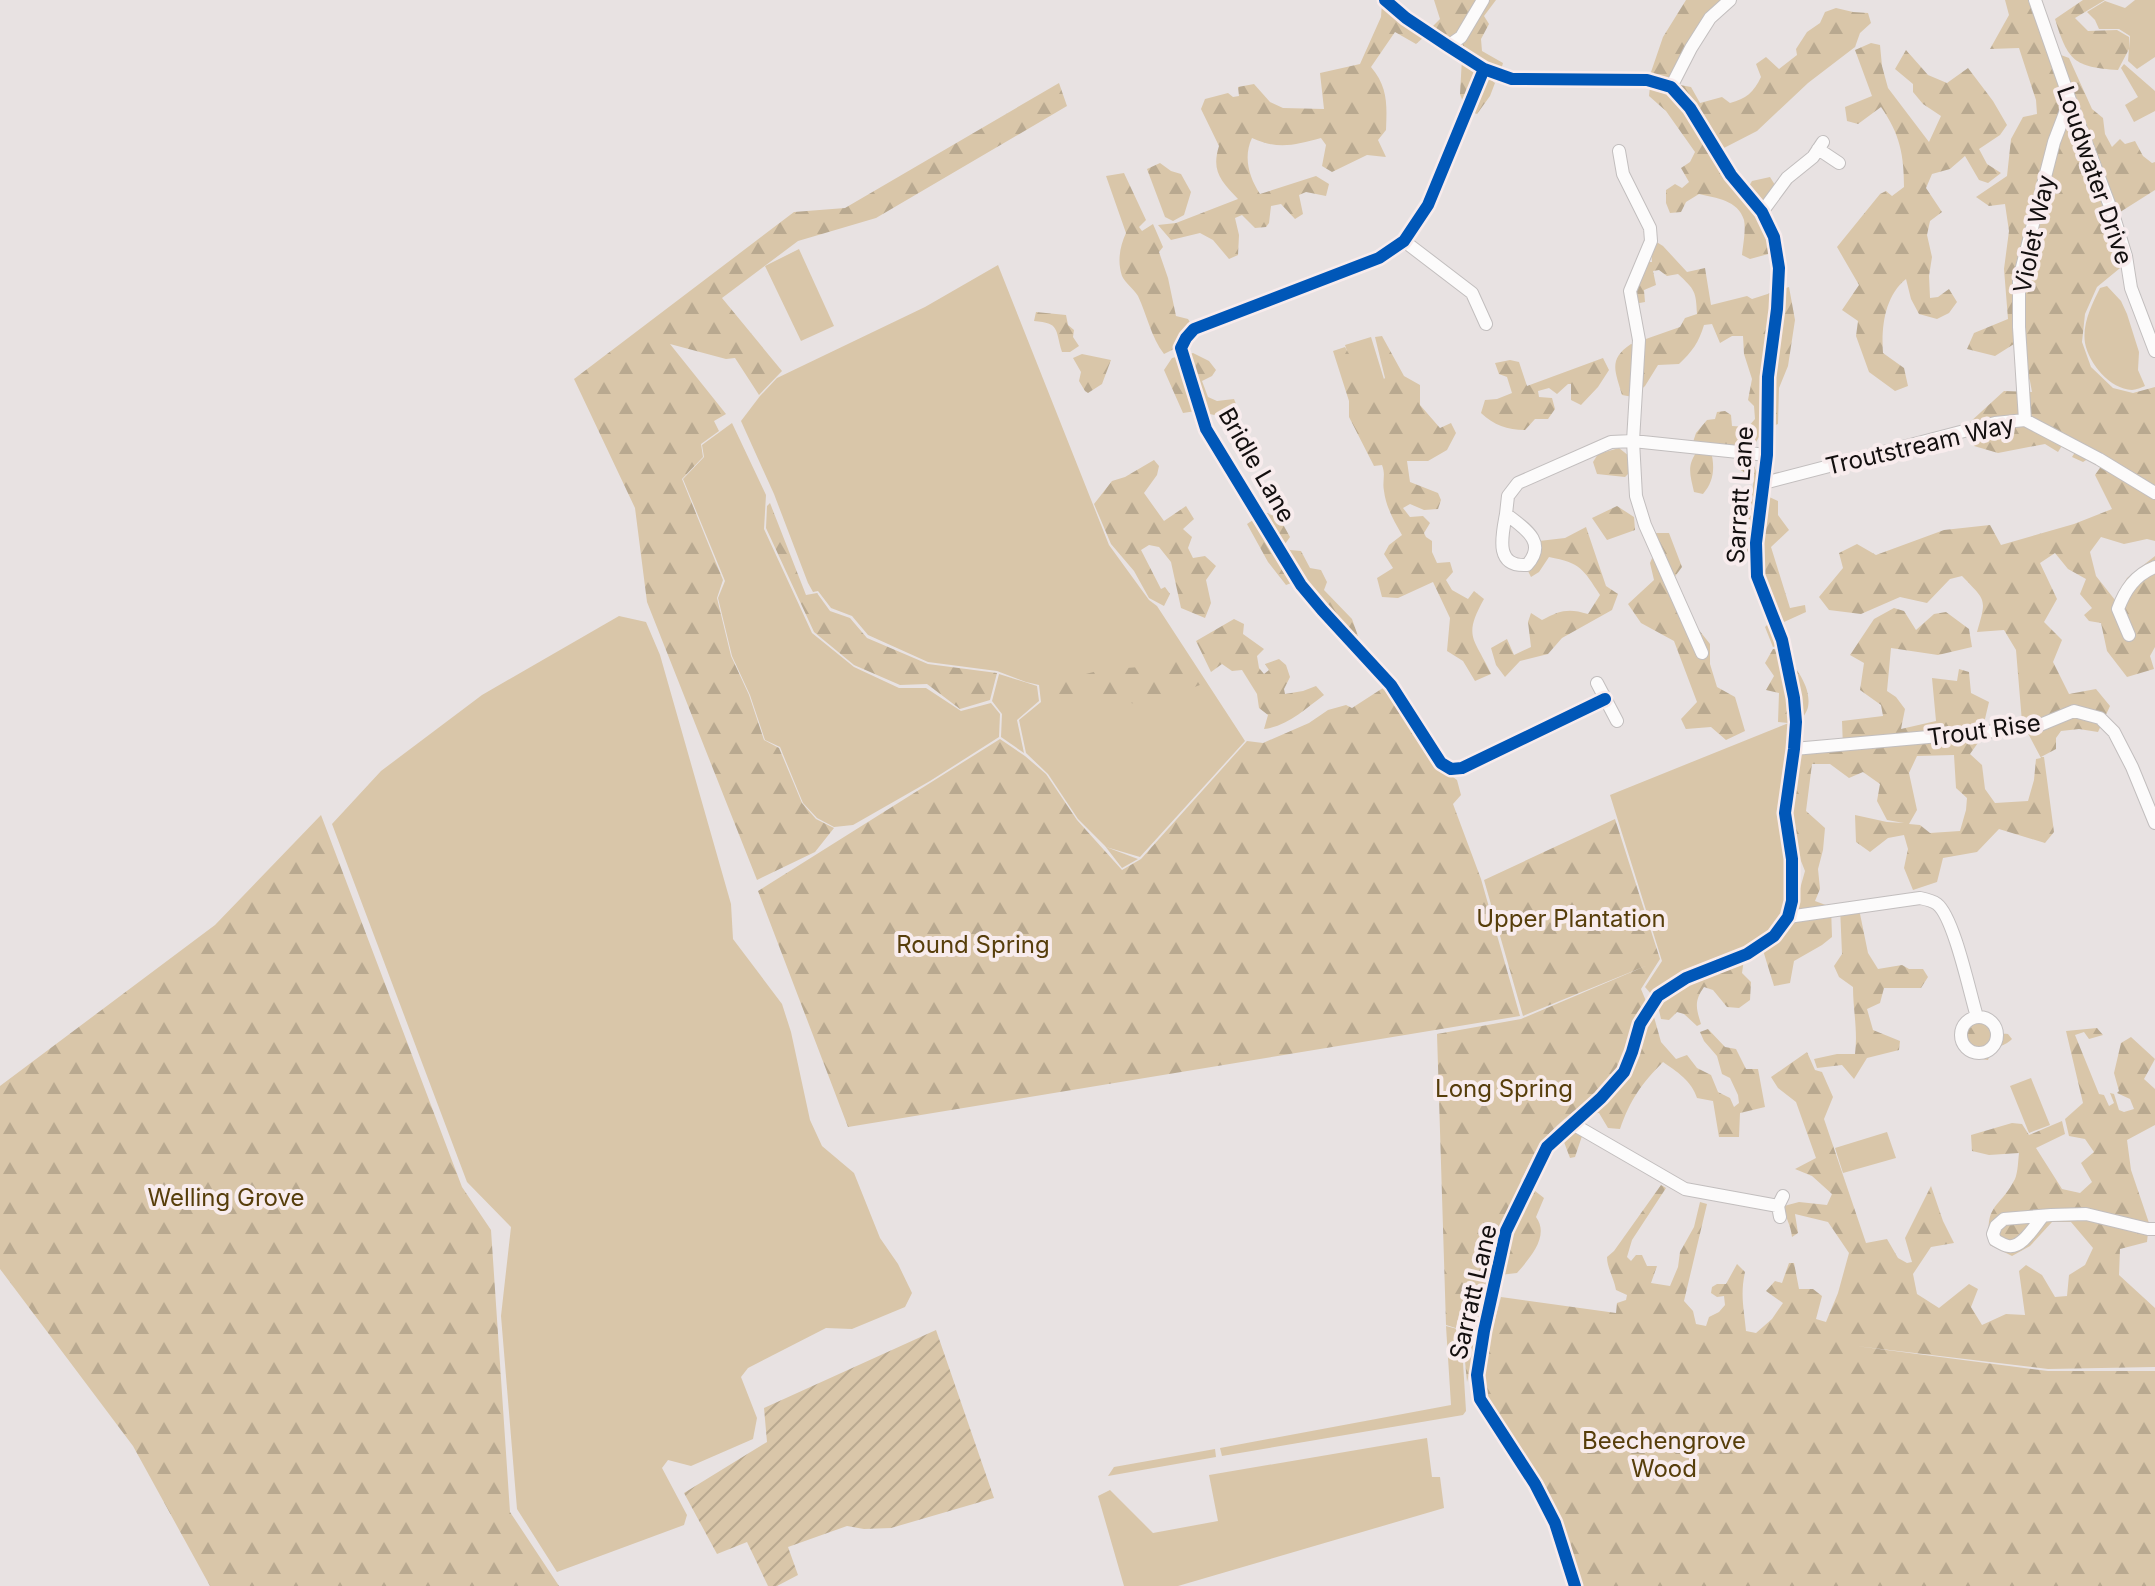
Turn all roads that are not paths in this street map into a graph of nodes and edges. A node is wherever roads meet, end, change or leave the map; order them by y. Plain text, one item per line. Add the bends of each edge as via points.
1 (1385, 0) edge
2 (1483, 0) edge
3 (2035, 0) edge
4 (1727, 9) edge
5 (1448, 46) junction
6 (1484, 69) junction
7 (1671, 87) junction
8 (2070, 100) junction
9 (1625, 159) dead end
10 (1839, 163) dead end
11 (1762, 212) junction
12 (1404, 241) junction
13 (1486, 324) dead end
14 (2155, 351) edge
15 (2025, 420) junction
16 (1633, 441) junction
17 (1767, 455) junction
18 (1764, 483) junction
19 (2155, 493) edge
20 (1506, 514) dead end
21 (2155, 567) edge
22 (2129, 635) dead end
23 (1702, 653) dead end
24 (1597, 683) dead end
25 (1605, 699) junction
26 (1617, 721) dead end
27 (1794, 749) junction
28 (2155, 823) edge
29 (1788, 917) junction
30 (1977, 1017) dead end
31 (1571, 1123) junction
32 (1780, 1207) dead end
33 (2043, 1216) dead end
34 (2155, 1229) edge
35 (1575, 1586) edge

1 - 5 street
2 - 5 street via 1461,37
3 - 8 street, Loudwater Drive
4 - 7 street via 1710,18
5 - 6 street
6 - 7 street via 1512,79 1647,80
6 - 12 street, Bridle Lane via 1428,205
7 - 11 street, Sarratt Lane
8 - 14 street, Loudwater Drive via 2114,217 2131,288
8 - 15 street, Violet Way via 2019,279
9 - 16 street via 1623,174 1650,228 1651,241 1630,291 1639,340
10 - 11 street via 1821,146 1787,178
11 - 17 street, Sarratt Lane via 1774,237 1779,268
12 - 13 street via 1472,293
12 - 25 street, Bridle Lane via 1379,258 1194,329 1181,348 1206,429 1301,585 1391,685 1441,763 1462,768
15 - 18 street, Troutstream Way via 1995,423
15 - 19 street, Troutstream Way
16 - 17 street
16 - 20 street via 1611,442 1518,483 1508,496
16 - 23 street via 1636,496 1645,525
17 - 18 street, Sarratt Lane
18 - 27 street, Sarratt Lane via 1757,576 1782,640 1794,698
21 - 22 street via 2125,590 2118,609
24 - 25 street
25 - 26 street
27 - 28 street, Trout Rise via 2018,729 2074,711 2100,718 2114,732
27 - 29 street, Sarratt Lane via 1785,813 1792,859
29 - 30 street via 1920,898 1937,903 1955,939
29 - 31 street, Sarratt Lane via 1774,936 1747,954 1686,978 1658,996 1640,1024 1624,1072
31 - 32 street via 1685,1189
31 - 35 street, Sarratt Lane via 1547,1147 1506,1231 1477,1375 1480,1399 1555,1523
33 - 34 street via 2086,1214

